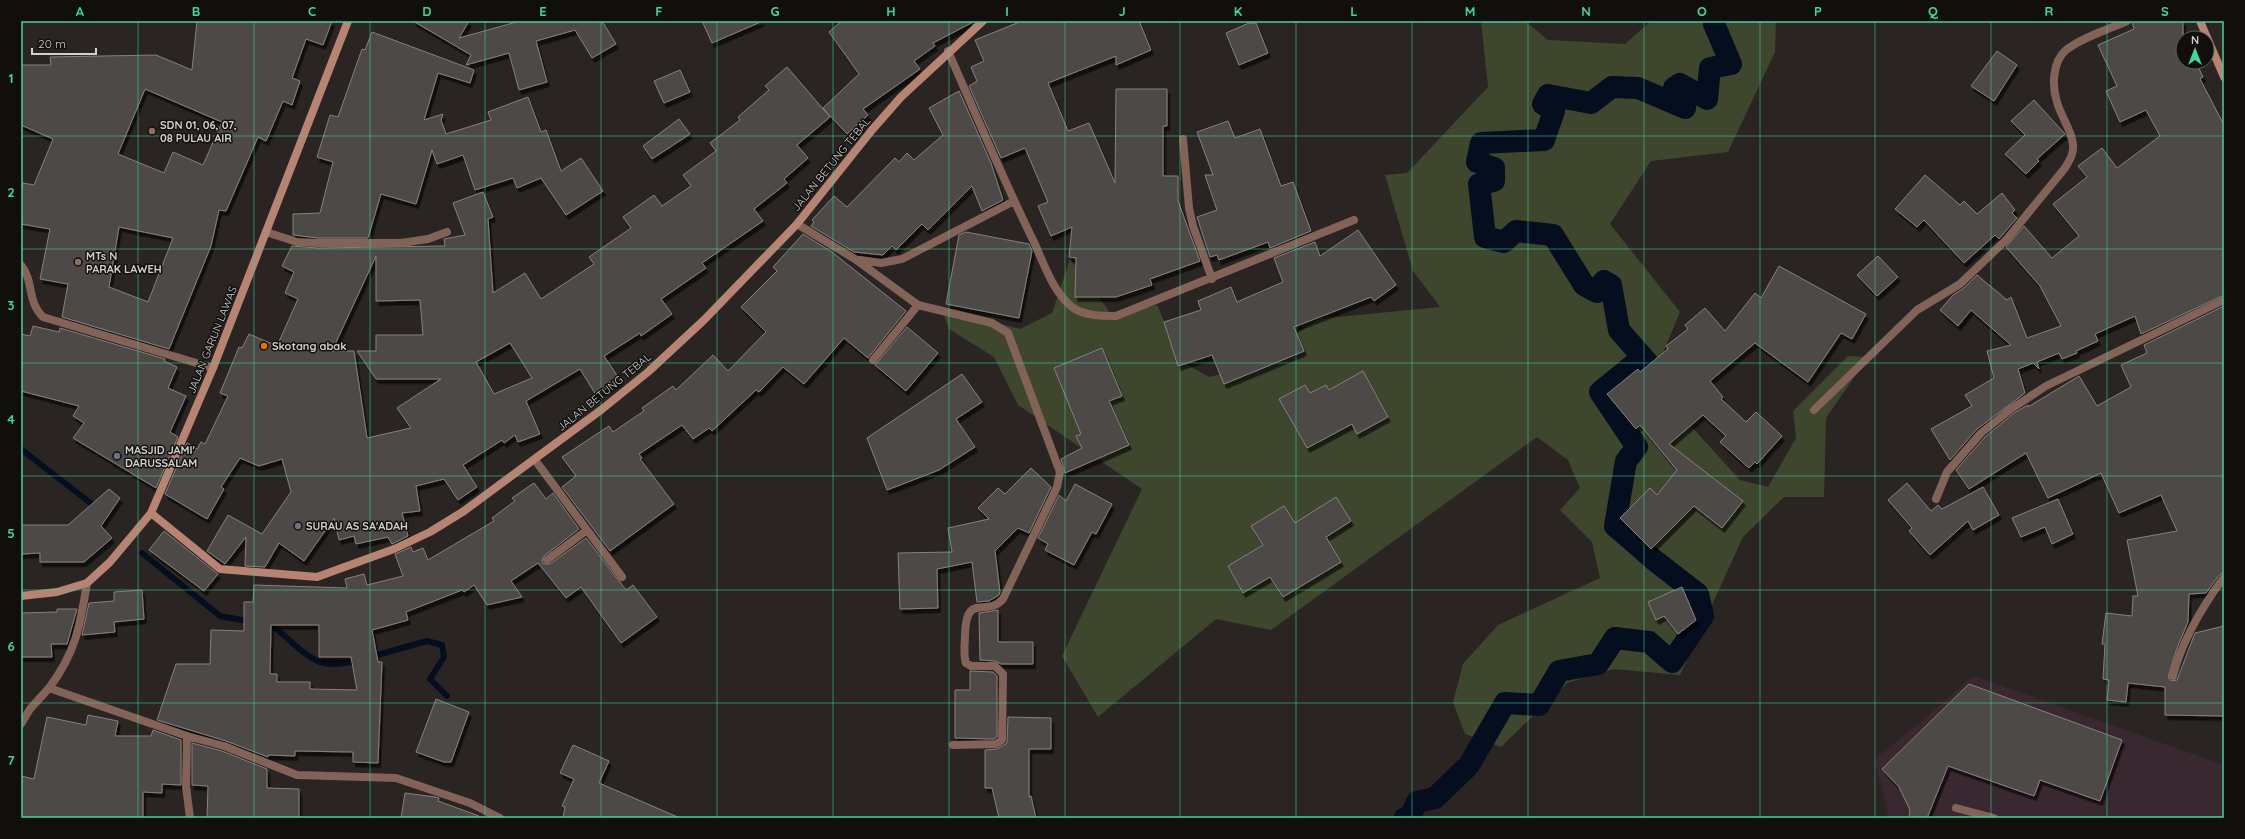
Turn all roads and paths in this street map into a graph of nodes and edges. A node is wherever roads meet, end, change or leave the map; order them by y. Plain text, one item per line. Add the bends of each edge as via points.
1 (348, 21) edge
2 (983, 21) edge
3 (2127, 21) edge
4 (2200, 21) edge
5 (948, 51) junction
6 (2224, 77) edge
7 (1183, 139) dead end
8 (1014, 201) junction
9 (1354, 220) dead end
10 (796, 224) junction
11 (266, 232) junction
12 (447, 232) dead end
13 (856, 259) junction
14 (21, 265) edge
15 (1212, 279) junction
16 (2224, 300) edge
17 (918, 305) junction
18 (873, 360) dead end
19 (213, 368) junction
20 (1814, 410) dead end
21 (535, 460) junction
22 (1936, 499) dead end
23 (151, 513) junction
24 (586, 530) junction
25 (547, 560) dead end
26 (622, 577) dead end
27 (2224, 577) edge
28 (87, 583) junction
29 (21, 596) edge
30 (2173, 676) dead end
31 (49, 688) junction
32 (21, 724) edge
33 (187, 736) junction
34 (953, 745) dead end
35 (1956, 808) dead end
36 (190, 818) edge
37 (500, 818) edge
38 (1994, 818) edge

1 - 11 street, JALAN GARUN LAWAS
2 - 5 street, JALAN BETUNG TEBAL
3 - 20 street via 2075,44 2064,52 2057,64 2054,76 2056,102 2074,146 2065,168 2006,240 1960,284 1917,310
4 - 6 street
5 - 8 street
5 - 10 street, JALAN BETUNG TEBAL via 872,130
7 - 15 street via 1193,226
8 - 13 street via 902,258 881,263
8 - 15 street via 1056,288 1073,307 1086,313 1116,316
9 - 15 street
10 - 13 street
10 - 21 street, JALAN BETUNG TEBAL via 704,320 648,372
11 - 12 street via 297,242 318,243 414,242 428,240
11 - 19 street, JALAN GARUN LAWAS
13 - 17 street
14 - 19 street via 26,273 32,302 42,317
16 - 22 street via 2046,386 2011,408 1981,433 1947,472
17 - 18 street
17 - 34 street via 992,323 1008,333 1060,472 1057,487 1003,599 996,604 971,611 966,620 966,663 971,666 996,666 1003,674 1002,740 996,744
19 - 23 street, JALAN GARUN LAWAS
21 - 23 street, JALAN BETUNG TEBAL via 430,532 394,549 317,577 220,569
21 - 24 street
23 - 28 street, JALAN GARUN LAWAS via 110,562
24 - 25 street
24 - 26 street
27 - 30 street via 2194,624
28 - 29 street, JALAN GARUN LAWAS via 70,590
28 - 31 street via 76,642 64,668
31 - 32 street via 30,709
31 - 33 street
33 - 36 street via 186,786
33 - 37 street via 230,748 297,775 384,776 408,781 470,803
35 - 38 street

